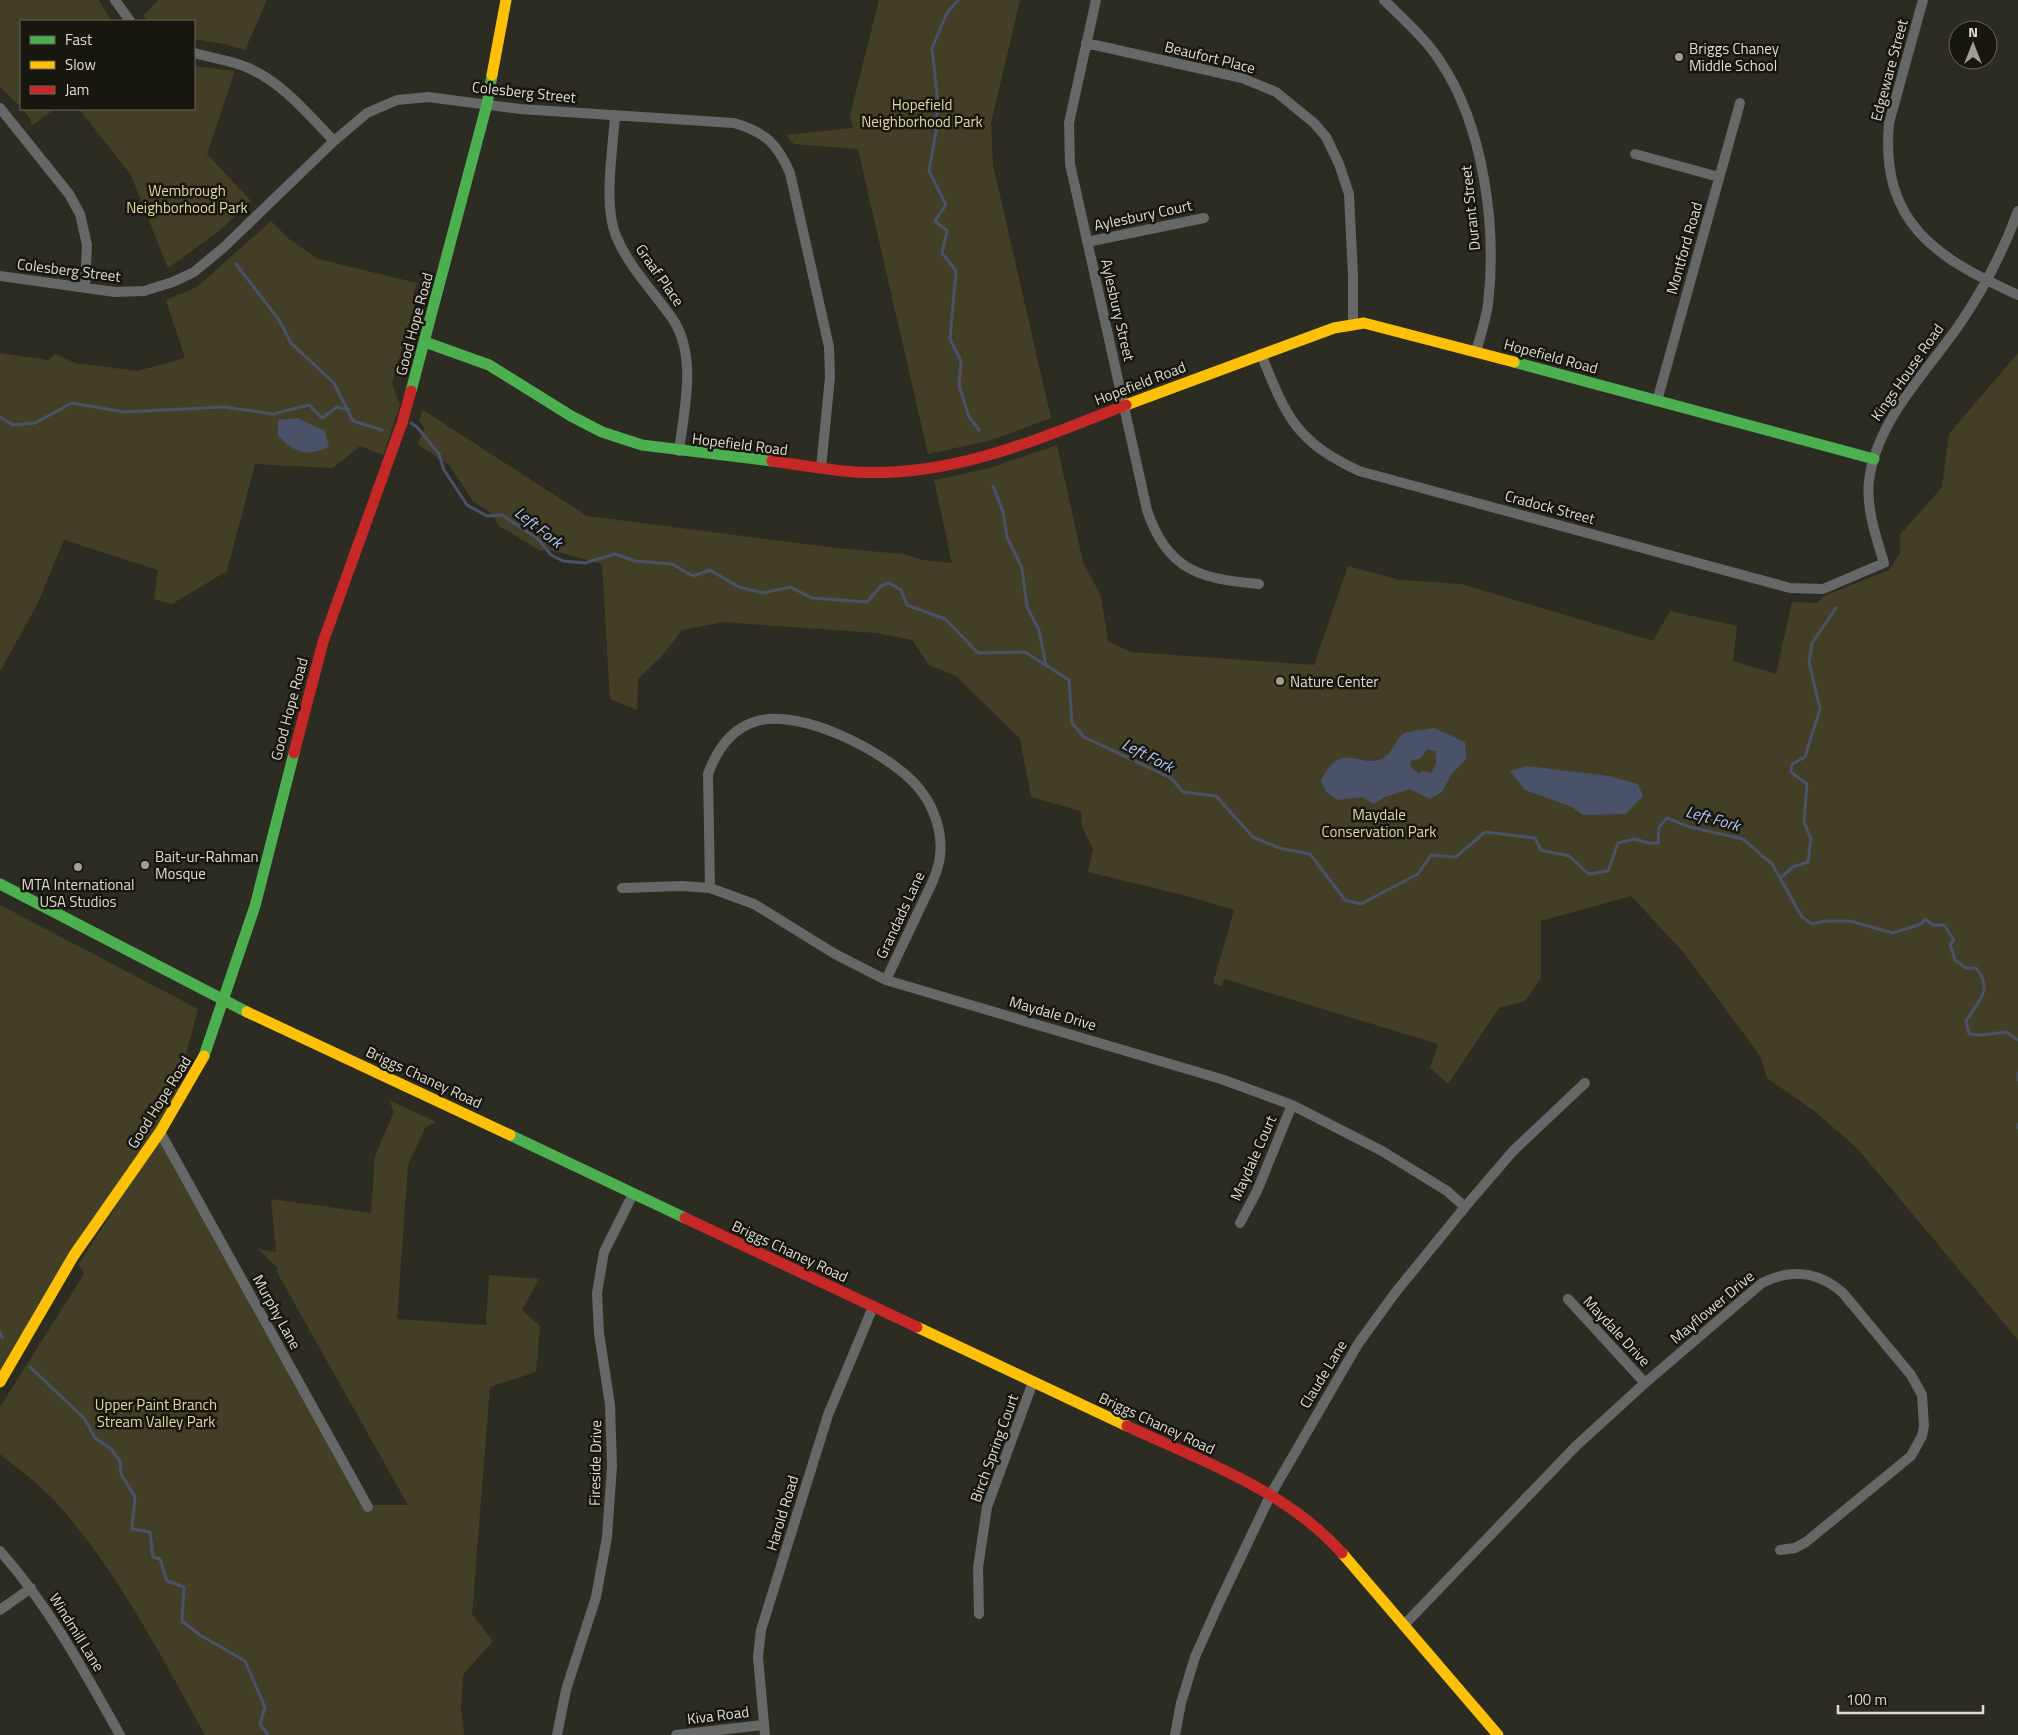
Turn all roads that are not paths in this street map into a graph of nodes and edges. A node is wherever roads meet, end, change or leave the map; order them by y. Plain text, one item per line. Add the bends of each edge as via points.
1 (115, 0) edge
2 (506, 0) edge
3 (1096, 0) edge
4 (1384, 0) edge
5 (1924, 0) edge
6 (129, 20) edge
7 (1086, 43) junction
8 (195, 53) edge
9 (1740, 103) dead end
10 (486, 104) junction
11 (0, 108) edge
12 (615, 115) junction
13 (334, 141) junction
14 (1635, 154) dead end
15 (1719, 177) junction
16 (2018, 211) edge
17 (1204, 218) dead end
18 (1087, 242) junction
19 (0, 276) edge
20 (1986, 280) junction
21 (85, 288) junction
22 (2018, 295) edge
23 (1354, 325) junction
24 (425, 342) junction
25 (1476, 352) junction
26 (1261, 354) junction
27 (1657, 401) junction
28 (1124, 406) junction
29 (679, 451) junction
30 (1874, 459) junction
31 (821, 468) junction
32 (1884, 562) joint
33 (1260, 584) dead end
34 (0, 884) edge
35 (622, 888) dead end
36 (710, 888) junction
37 (886, 980) junction
38 (222, 1000) junction
39 (1585, 1083) dead end
40 (1292, 1105) junction
41 (160, 1132) junction
42 (633, 1194) junction
43 (1465, 1207) junction
44 (1240, 1223) dead end
45 (1568, 1299) dead end
46 (873, 1307) junction
47 (0, 1382) edge
48 (1033, 1382) junction
49 (1645, 1383) junction
50 (1271, 1494) junction
51 (368, 1507) dead end
52 (1780, 1550) dead end
53 (0, 1551) edge
54 (31, 1588) junction
55 (0, 1610) edge
56 (979, 1614) dead end
57 (1405, 1624) junction
58 (764, 1730) edge
59 (120, 1735) edge
60 (557, 1735) edge
61 (676, 1735) edge
62 (1175, 1735) edge
63 (1498, 1735) edge

1 - 6 street
2 - 10 street, Good Hope Road
3 - 7 street, Aylesbury Street
4 - 25 street, Durant Street via 1416,31 1441,62 1463,103 1477,143 1487,194 1490,275 1488,306
5 - 20 street, Edgeware Street via 1889,123 1889,174 1899,204 1920,235 1944,255
7 - 18 street, Aylesbury Street via 1069,123 1068,143
7 - 23 street, Beaufort Place via 1242,78 1276,92 1314,123 1326,137 1349,194
8 - 13 street via 245,66 265,76
9 - 15 street, Montford Road
10 - 12 street, Colesberg Street
10 - 13 street, Colesberg Street via 428,96 397,100 367,113
10 - 24 street, Good Hope Road
11 - 21 street via 69,194 80,214 87,245
12 - 29 street, Graaf Place via 610,194 616,235 632,265 672,318 684,347 688,377
12 - 31 street, Colesberg Street via 734,123 754,129 782,153 790,173 829,347 830,377
13 - 21 street, Colesberg Street via 194,272 144,291
14 - 15 street
15 - 27 street, Montford Road
16 - 20 street, Kings House Road via 2006,245
17 - 18 street, Aylesbury Court
18 - 28 street, Aylesbury Street
19 - 21 street, Colesberg Street
20 - 22 street, Edgeware Street
20 - 30 street, Kings House Road via 1958,326 1892,418 1880,438
23 - 25 street, Hopefield Road via 1364,323 1390,328
23 - 26 street, Hopefield Road via 1334,328
24 - 29 street, Hopefield Road via 489,365 602,432 642,445
24 - 38 street, Good Hope Road via 402,423 323,642 255,906
25 - 27 street, Hopefield Road
26 - 28 street, Hopefield Road
26 - 32 street, Cradock Street via 1282,408 1297,428 1332,459 1359,471 1790,588 1823,589
27 - 30 street, Hopefield Road
28 - 31 street, Hopefield Road via 1009,450 947,466 886,472
28 - 33 street, Aylesbury Street via 1147,510 1153,530 1161,542 1181,564 1201,576
29 - 31 street, Hopefield Road
30 - 32 street, Kings House Road via 1869,482 1870,502
34 - 38 street, Briggs Chaney Road
35 - 36 street, Maydale Drive
36 - 37 street, Maydale Drive via 754,904 835,954
36 - 37 street, Grandads Lane via 708,774 728,738 754,722 774,719 815,726 855,741 886,759 917,786 935,815 940,835 936,876
37 - 40 street, Maydale Drive via 1221,1079
38 - 41 street, Good Hope Road via 206,1053
38 - 42 street, Briggs Chaney Road
39 - 43 street, Claude Lane via 1514,1151
40 - 43 street, Maydale Drive via 1382,1151 1447,1191
40 - 44 street, Maydale Court via 1257,1191
41 - 47 street, Good Hope Road via 74,1255
41 - 51 street, Murphy Lane
42 - 46 street, Briggs Chaney Road
42 - 60 street, Fireside Drive via 604,1252 597,1293 599,1333 610,1405 612,1466 607,1537 596,1597 566,1690
43 - 50 street, Claude Lane via 1358,1344
45 - 49 street, Maydale Drive
46 - 48 street, Briggs Chaney Road
46 - 58 street, Harold Road via 828,1415 762,1630 758,1657
48 - 50 street, Briggs Chaney Road
48 - 56 street, Birch Spring Court via 988,1507 978,1568
49 - 52 street, Mayflower Drive via 1762,1283 1790,1273 1816,1276 1832,1283 1911,1375 1922,1395 1924,1426 1911,1456 1806,1542
49 - 57 street, Mayflower Drive via 1576,1446
50 - 57 street, Briggs Chaney Road via 1328,1538
50 - 62 street, Claude Lane via 1194,1657
53 - 54 street, Windmill Lane
54 - 55 street
54 - 59 street, Windmill Lane via 61,1632
57 - 63 street, Briggs Chaney Road
58 - 61 street, Kiva Road

